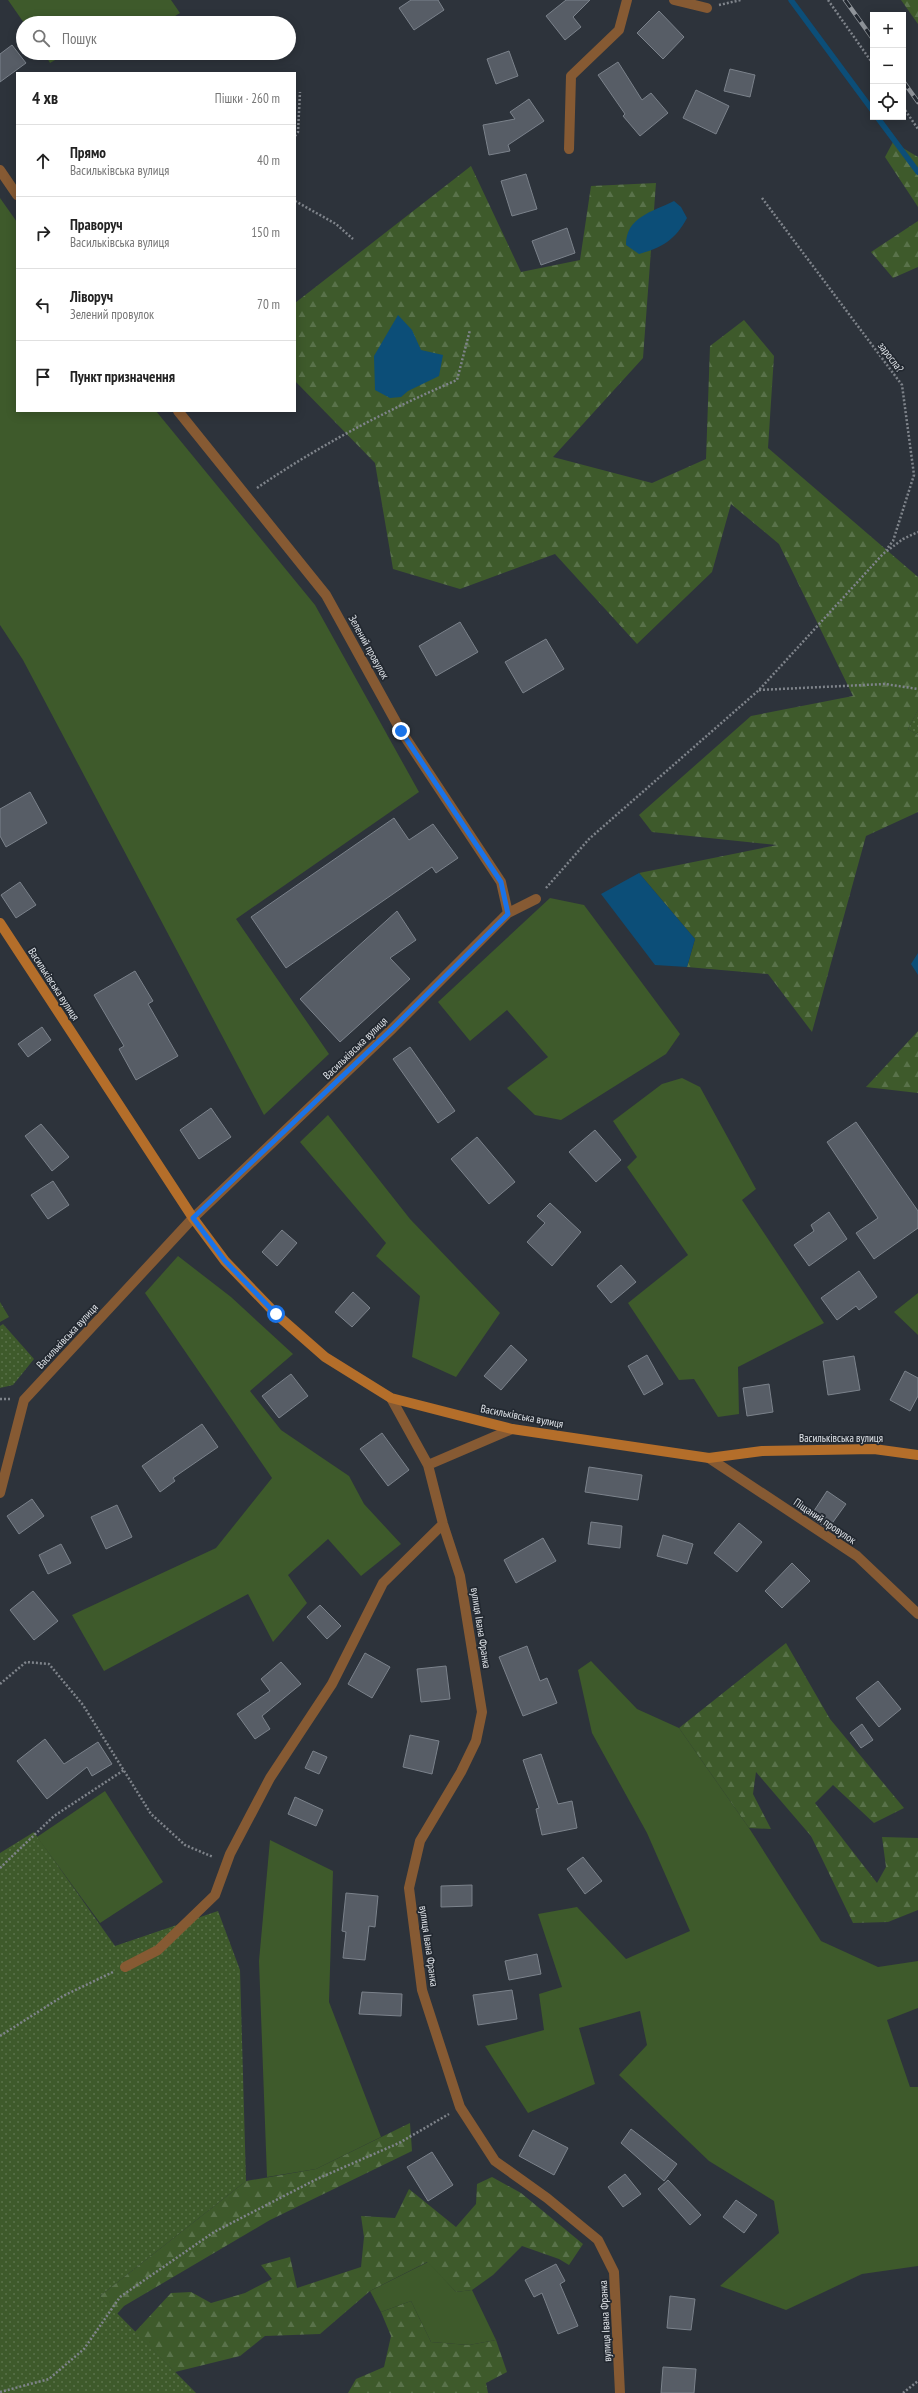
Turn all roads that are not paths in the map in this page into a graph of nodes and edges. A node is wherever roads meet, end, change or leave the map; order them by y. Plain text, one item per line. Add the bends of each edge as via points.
1 (627, 0) edge
2 (674, 0) edge
3 (707, 8) road end
4 (569, 149) dead end
5 (0, 170) edge
6 (16, 194) edge
7 (179, 412) edge
8 (536, 899) road end
9 (508, 914) junction
10 (0, 923) edge
11 (193, 1218) junction
12 (391, 1398) junction
13 (512, 1429) junction
14 (918, 1455) edge
15 (710, 1458) junction
16 (428, 1465) junction
17 (0, 1493) edge
18 (443, 1524) junction
19 (918, 1614) edge
20 (125, 1967) road end
21 (620, 2393) edge

1 - 4 street via 619,30 571,76
2 - 3 street
5 - 6 street
7 - 9 street, Зелений провулок via 326,594 401,731 501,882
8 - 9 street, Васильківська вулиця
9 - 11 street, Васильківська вулиця via 393,1028
10 - 11 street, Васильківська вулиця
11 - 12 street, Васильківська вулиця via 225,1261 276,1314 325,1357
11 - 17 street, Васильківська вулиця via 24,1400
12 - 13 street, Васильківська вулиця
12 - 16 street, вулиця Івана Франка
13 - 15 street, Васильківська вулиця
13 - 16 street
14 - 15 street, Васильківська вулиця via 858,1449 762,1451
15 - 19 street, Піщаний провулок via 856,1556
16 - 18 street, вулиця Івана Франка
18 - 20 street via 383,1583 332,1684 270,1778 230,1854 215,1895 158,1950
18 - 21 street, вулиця Івана Франка via 460,1576 482,1712 473,1747 461,1772 420,1841 409,1888 422,1990 460,2107 495,2161 547,2198 598,2240 614,2272

